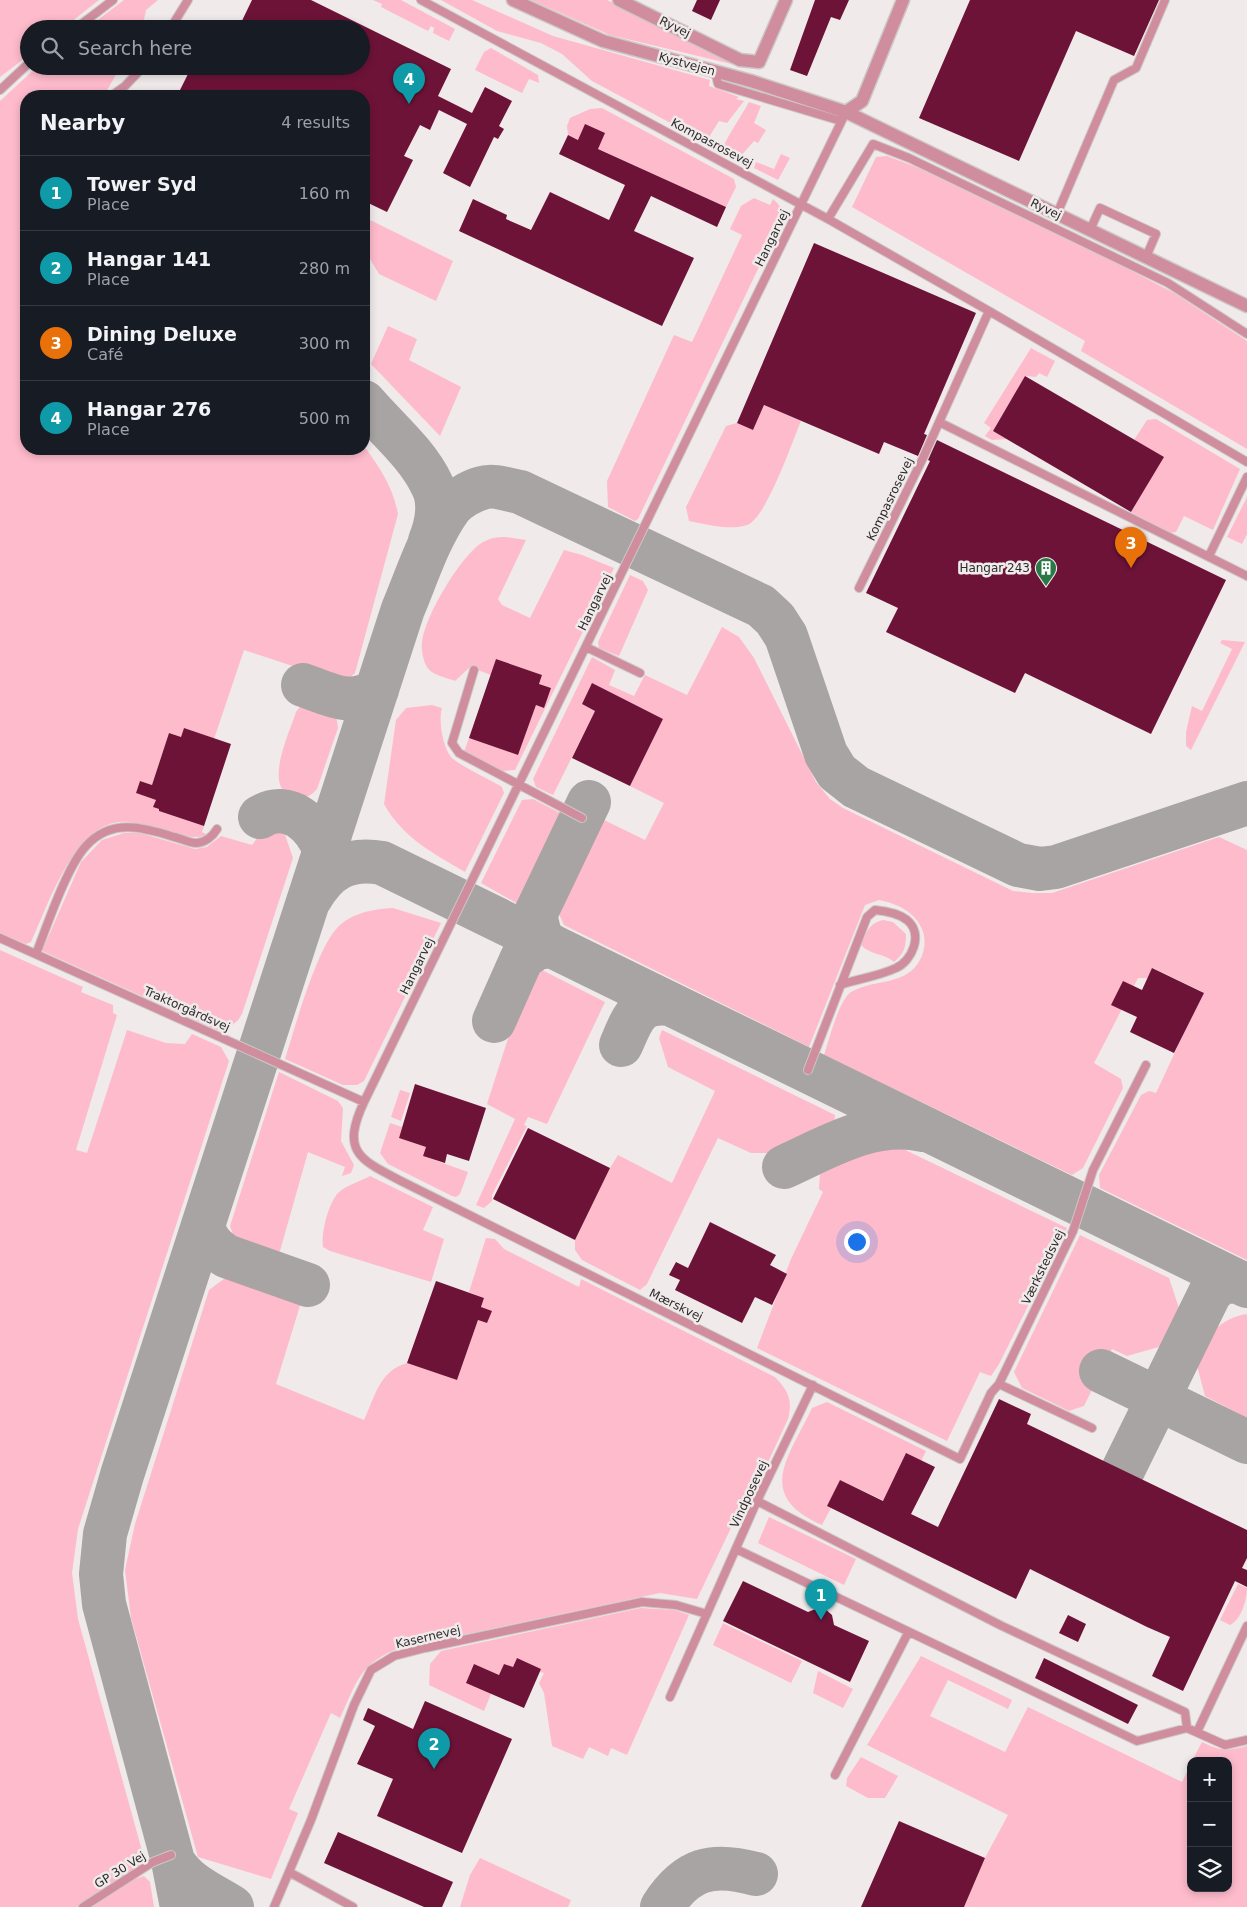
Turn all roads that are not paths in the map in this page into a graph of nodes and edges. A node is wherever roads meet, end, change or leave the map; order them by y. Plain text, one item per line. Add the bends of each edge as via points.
1 (114, 0) edge
2 (188, 0) edge
3 (421, 0) edge
4 (513, 0) edge
5 (619, 0) edge
6 (786, 0) edge
7 (903, 0) edge
8 (1165, 0) edge
9 (86, 20) edge
10 (176, 20) edge
11 (20, 71) edge
12 (135, 75) edge
13 (0, 90) edge
14 (119, 90) edge
15 (843, 116) junction
16 (801, 205) junction
17 (1057, 214) junction
18 (828, 219) junction
19 (1090, 230) junction
20 (1146, 257) junction
21 (1247, 306) edge
22 (989, 310) junction
23 (1247, 334) edge
24 (939, 422) junction
25 (1247, 462) edge
26 (1247, 477) edge
27 (1209, 556) junction
28 (1247, 576) edge
29 (859, 588) dead end
30 (586, 647) junction
31 (474, 670) dead end
32 (640, 673) dead end
33 (518, 786) junction
34 (582, 818) dead end
35 (217, 829) dead end
36 (0, 938) edge
37 (36, 954) junction
38 (840, 985) junction
39 (1146, 1065) dead end
40 (808, 1070) dead end
41 (364, 1102) junction
42 (999, 1384) junction
43 (813, 1385) junction
44 (1092, 1428) dead end
45 (757, 1501) junction
46 (736, 1549) junction
47 (707, 1614) junction
48 (1247, 1626) edge
49 (908, 1634) junction
50 (670, 1697) dead end
51 (1187, 1728) junction
52 (1197, 1732) junction
53 (1247, 1740) edge
54 (835, 1775) dead end
55 (171, 1855) dead end
56 (288, 1872) junction
57 (82, 1907) edge
58 (274, 1907) edge
59 (353, 1907) edge

1 - 9 lane
2 - 10 lane
3 - 16 lane, Kompasrosevej
4 - 15 street, Kystvejen via 603,41 715,71
5 - 6 street, Ryvej via 740,60 759,62
7 - 15 street via 862,101
8 - 17 lane via 1136,68 1114,80
11 - 13 lane
12 - 14 lane
15 - 16 lane, Hangarvej
15 - 17 street, Ryvej
16 - 18 lane, Kompasrosevej
16 - 30 lane, Hangarvej
17 - 19 street, Ryvej
18 - 22 lane, Kompasrosevej
18 - 23 lane via 873,144 909,158 1168,284
19 - 20 street, Ryvej
19 - 20 lane via 1100,208 1156,234
20 - 21 street, Ryvej
22 - 24 lane, Kompasrosevej
22 - 25 lane, Kompasrosevej
24 - 27 lane
24 - 29 lane, Kompasrosevej
26 - 27 lane
27 - 28 lane
30 - 32 lane
30 - 33 lane, Hangarvej
31 - 33 lane via 452,743 458,753
33 - 34 lane
33 - 41 lane, Hangarvej
35 - 37 lane via 209,839 196,843 127,825 96,837 85,847 75,864
36 - 37 lane, Traktorgårdsvej
37 - 41 lane, Traktorgårdsvej
38 - 38 lane via 867,917 875,910 892,912 908,921 914,932 915,946 907,960 896,968
38 - 40 lane
39 - 42 lane, Værkstedsvej via 1093,1170 1073,1231
41 - 43 lane, Mærskvej via 354,1122 353,1143 365,1162
42 - 43 lane, Mærskvej via 991,1393 960,1459
42 - 44 lane
43 - 45 lane, Vindposevej
45 - 46 lane, Vindposevej
45 - 51 lane via 1002,1626 1185,1712
46 - 47 lane, Vindposevej
46 - 49 lane
47 - 50 lane, Vindposevej
47 - 56 lane, Kasernevej via 676,1605 642,1602 425,1648 394,1656 371,1670
48 - 52 lane
49 - 51 lane via 1136,1741
49 - 54 lane
51 - 52 lane
52 - 53 lane via 1225,1745
55 - 57 lane, GP 30 Vej via 153,1862
56 - 58 lane, Kasernevej
56 - 59 lane

